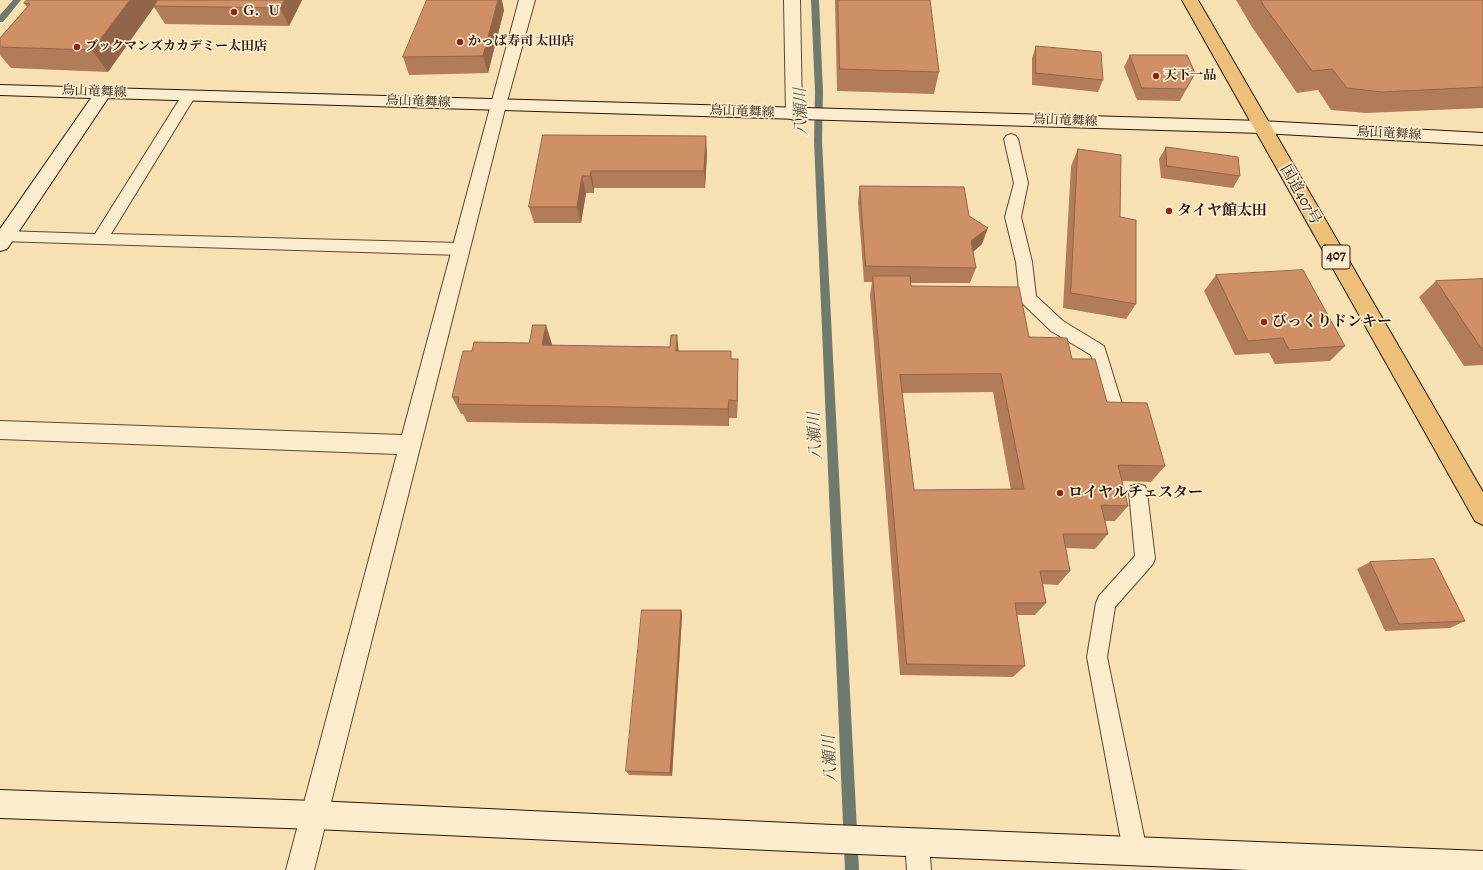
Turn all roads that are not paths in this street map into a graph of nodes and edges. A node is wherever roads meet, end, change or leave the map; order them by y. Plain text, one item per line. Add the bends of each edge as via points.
1 (527, 0) edge
2 (792, 0) edge
3 (1190, 0) edge
4 (0, 90) edge
5 (103, 93) junction
6 (189, 95) junction
7 (498, 105) junction
8 (797, 114) junction
9 (1261, 127) junction
10 (1011, 139) dead end
11 (1483, 139) edge
12 (100, 239) junction
13 (2, 240) edge
14 (461, 248) junction
15 (1113, 404) edge
16 (0, 430) edge
17 (410, 445) junction
18 (1138, 492) edge
19 (1483, 514) edge
20 (0, 804) edge
21 (315, 816) junction
22 (1135, 851) junction
23 (918, 856) edge
24 (1483, 865) edge
25 (300, 870) edge

1 - 7 street
2 - 8 street
3 - 9 highway, 国道407号 / 407
4 - 5 street, 鳥山竜舞線
5 - 6 street, 鳥山竜舞線
5 - 13 street
6 - 7 street, 鳥山竜舞線
6 - 12 lane
7 - 8 street, 鳥山竜舞線
7 - 14 street
8 - 9 street, 鳥山竜舞線
9 - 11 street, 鳥山竜舞線
9 - 19 highway, 国道407号 / 407
10 - 15 lane via 1021,183 1014,217 1024,262 1028,299 1057,326 1098,351
12 - 13 lane
12 - 14 lane
14 - 17 street
16 - 17 street
17 - 21 street
18 - 22 lane via 1145,559 1106,603 1097,658
20 - 21 street
21 - 23 street via 882,841
21 - 25 street
22 - 23 street
22 - 24 street

